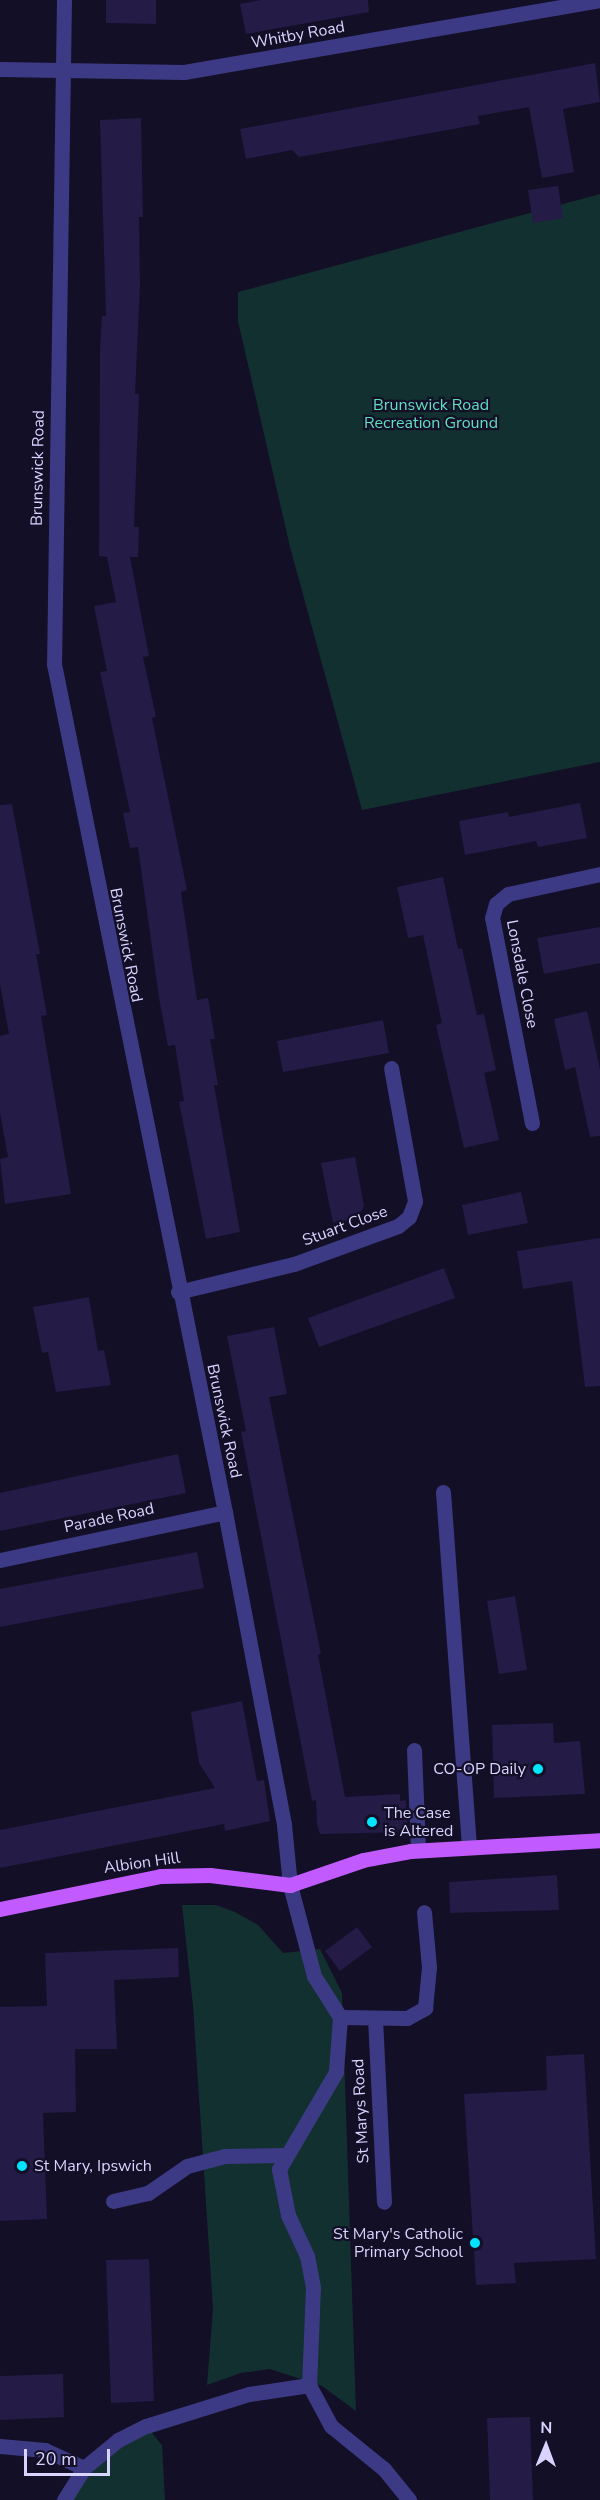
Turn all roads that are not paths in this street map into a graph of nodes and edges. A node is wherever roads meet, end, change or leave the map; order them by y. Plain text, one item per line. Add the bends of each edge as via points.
1 (64, 0) edge
2 (600, 0) edge
3 (0, 69) edge
4 (64, 71) junction
5 (600, 874) edge
6 (391, 1068) dead end
7 (532, 1123) dead end
8 (178, 1292) junction
9 (443, 1492) dead end
10 (225, 1512) junction
11 (0, 1560) edge
12 (414, 1750) dead end
13 (600, 1840) edge
14 (469, 1846) junction
15 (418, 1850) junction
16 (290, 1885) junction
17 (0, 1909) edge
18 (424, 1912) dead end
19 (340, 2017) junction
20 (375, 2018) junction
21 (284, 2155) junction
22 (113, 2201) dead end
23 (384, 2202) dead end
24 (309, 2385) junction
25 (0, 2446) edge
26 (84, 2468) junction
27 (64, 2500) edge
28 (409, 2500) edge

1 - 4 street, Brunswick Road
2 - 4 street, Whitby Road via 202,69 134,73
3 - 4 street, Whitby Road
4 - 8 street, Brunswick Road via 54,664
5 - 7 street, Lonsdale Close via 508,894 496,904 492,918
6 - 8 street, Stuart Close via 415,1201 409,1217 389,1229 294,1264
8 - 10 street, Brunswick Road
9 - 14 street
10 - 11 street, Parade Road
10 - 16 street, Brunswick Road via 284,1825
12 - 15 street
13 - 14 main road
14 - 15 main road
15 - 16 main road via 363,1860
16 - 17 main road, Albion Hill via 210,1875 161,1876
16 - 19 street via 314,1976
18 - 20 street via 429,1985 425,2008 407,2018
19 - 20 street
19 - 21 street, St Marys Road via 336,2072
20 - 23 street, St Marys Road
21 - 22 street via 225,2156 187,2166 148,2193
21 - 24 street, St Marys Road via 280,2186 307,2256 313,2287
24 - 26 street via 249,2394 146,2426 118,2440
24 - 28 street via 331,2426 384,2469
25 - 26 street via 45,2450
26 - 27 street

